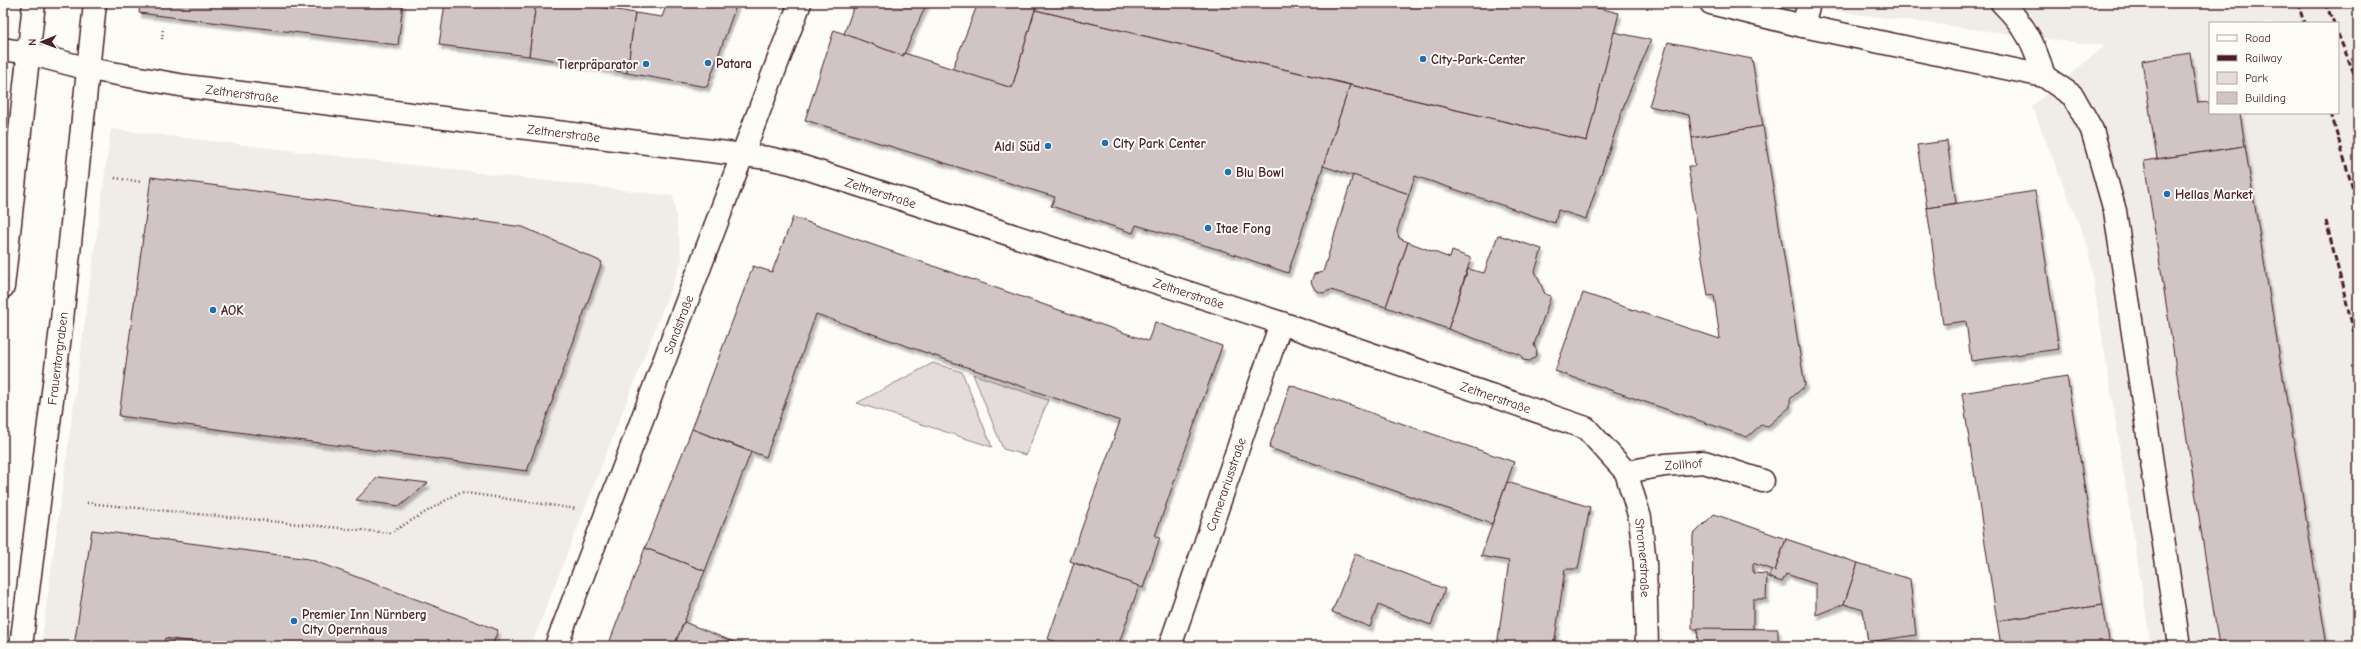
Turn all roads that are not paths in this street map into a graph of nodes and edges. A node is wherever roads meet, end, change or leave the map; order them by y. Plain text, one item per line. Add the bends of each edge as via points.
1 (34, 3) edge
2 (95, 3) edge
3 (800, 3) edge
4 (1711, 3) edge
5 (1809, 3) edge
6 (2002, 3) edge
7 (1803, 26) junction
8 (3, 49) edge
9 (28, 53) junction
10 (89, 69) junction
11 (2044, 76) junction
12 (742, 156) junction
13 (3, 287) edge
14 (1281, 323) junction
15 (1626, 472) junction
16 (1763, 481) dead end
17 (21, 646) edge
18 (556, 646) edge
19 (1170, 646) edge
20 (1647, 646) edge
21 (2179, 646) edge

1 - 9 street
2 - 10 street, Frauentorgraben
3 - 12 street, Sandstraße
4 - 7 street
5 - 7 street
6 - 11 street via 2021,22 2036,50
7 - 11 street
8 - 9 street
9 - 10 street
9 - 13 street
10 - 12 street, Zeltnerstraße via 185,86
10 - 17 street, Frauentorgraben via 62,320
11 - 21 street via 2073,96 2092,130 2115,212
12 - 14 street, Zeltnerstraße via 768,158 820,172
12 - 18 street, Sandstraße
14 - 15 street, Zeltnerstraße via 1586,428
14 - 19 street, Camerariusstraße
15 - 16 street, Zollhof via 1704,462
15 - 20 street, Stromerstraße via 1640,518

